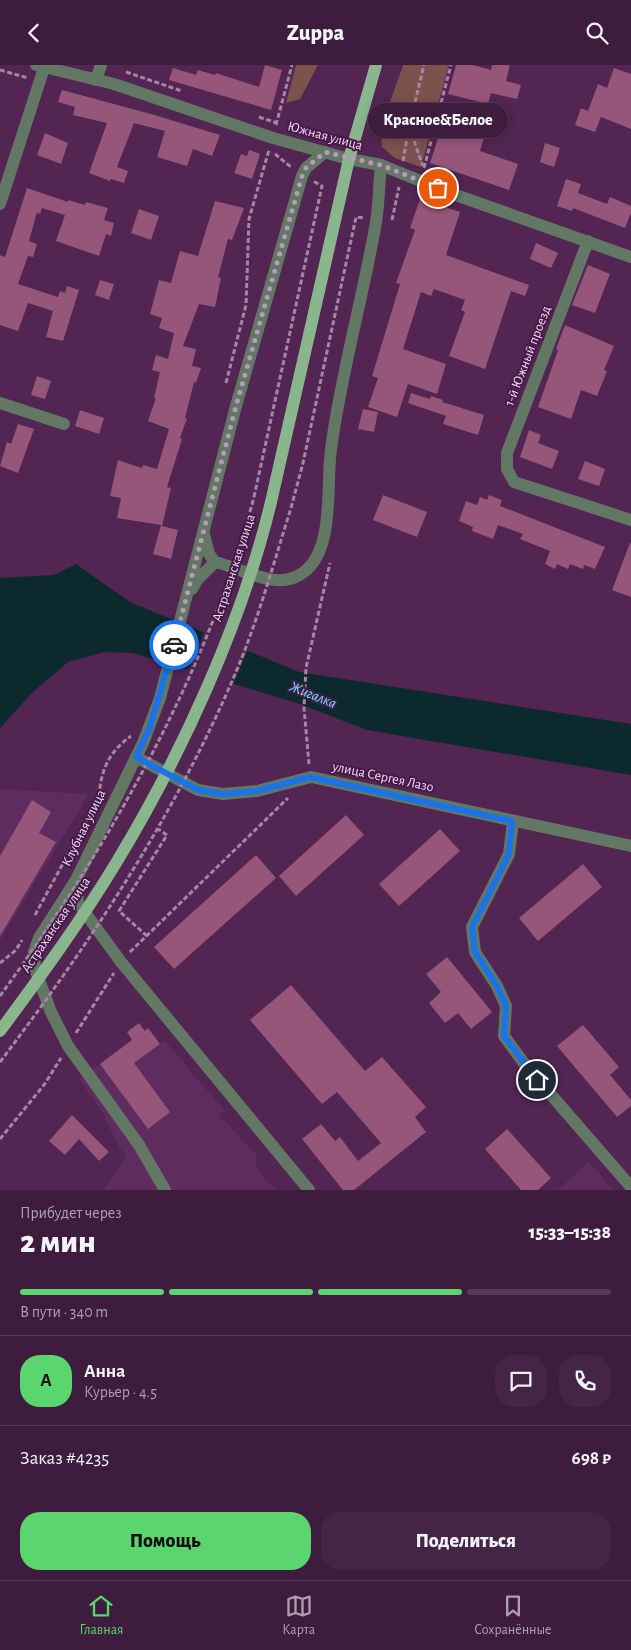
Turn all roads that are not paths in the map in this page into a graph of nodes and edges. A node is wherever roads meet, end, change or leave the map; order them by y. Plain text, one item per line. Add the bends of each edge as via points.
1 (101, 65) edge
2 (376, 65) edge
3 (40, 66) edge
4 (96, 80) junction
5 (325, 152) junction
6 (349, 159) junction
7 (381, 165) junction
8 (0, 205) edge
9 (588, 241) junction
10 (631, 257) edge
11 (0, 403) edge
12 (64, 424) dead end
13 (631, 521) edge
14 (204, 531) junction
15 (215, 562) junction
16 (185, 602) junction
17 (136, 757) junction
18 (512, 821) junction
19 (631, 845) edge
20 (76, 881) junction
21 (0, 1031) edge
22 (631, 1187) edge
23 (165, 1190) edge
24 (309, 1190) edge

1 - 4 street
2 - 6 main road, Астраханская улица
3 - 4 street, Южная улица
3 - 8 street
4 - 5 street, Южная улица via 271,143
5 - 6 street, Южная улица
5 - 14 street, Клубная улица via 306,168 302,176
6 - 7 street, Южная улица
6 - 21 main road, Астраханская улица, bridge via 271,502 235,618 174,755 117,862
7 - 9 street, Южная улица
7 - 15 street via 376,220 331,449 322,546 305,572 276,582
9 - 10 street, Южная улица
9 - 13 street, 1-й Южный проезд via 507,453 506,469 514,482
11 - 12 street
14 - 15 street via 206,546
14 - 16 street, Клубная улица
15 - 16 street via 197,581
16 - 17 street, Клубная улица via 160,698
17 - 18 street, улица Сергея Лазо via 198,790 223,794 257,791 310,777
17 - 20 street, Клубная улица
18 - 19 street, улица Сергея Лазо
18 - 22 street via 509,854 472,927 475,952 506,1006 504,1036
20 - 23 street via 39,938 34,952 35,969 68,1046 139,1145
20 - 24 street, Клубная улица via 78,903 122,962

